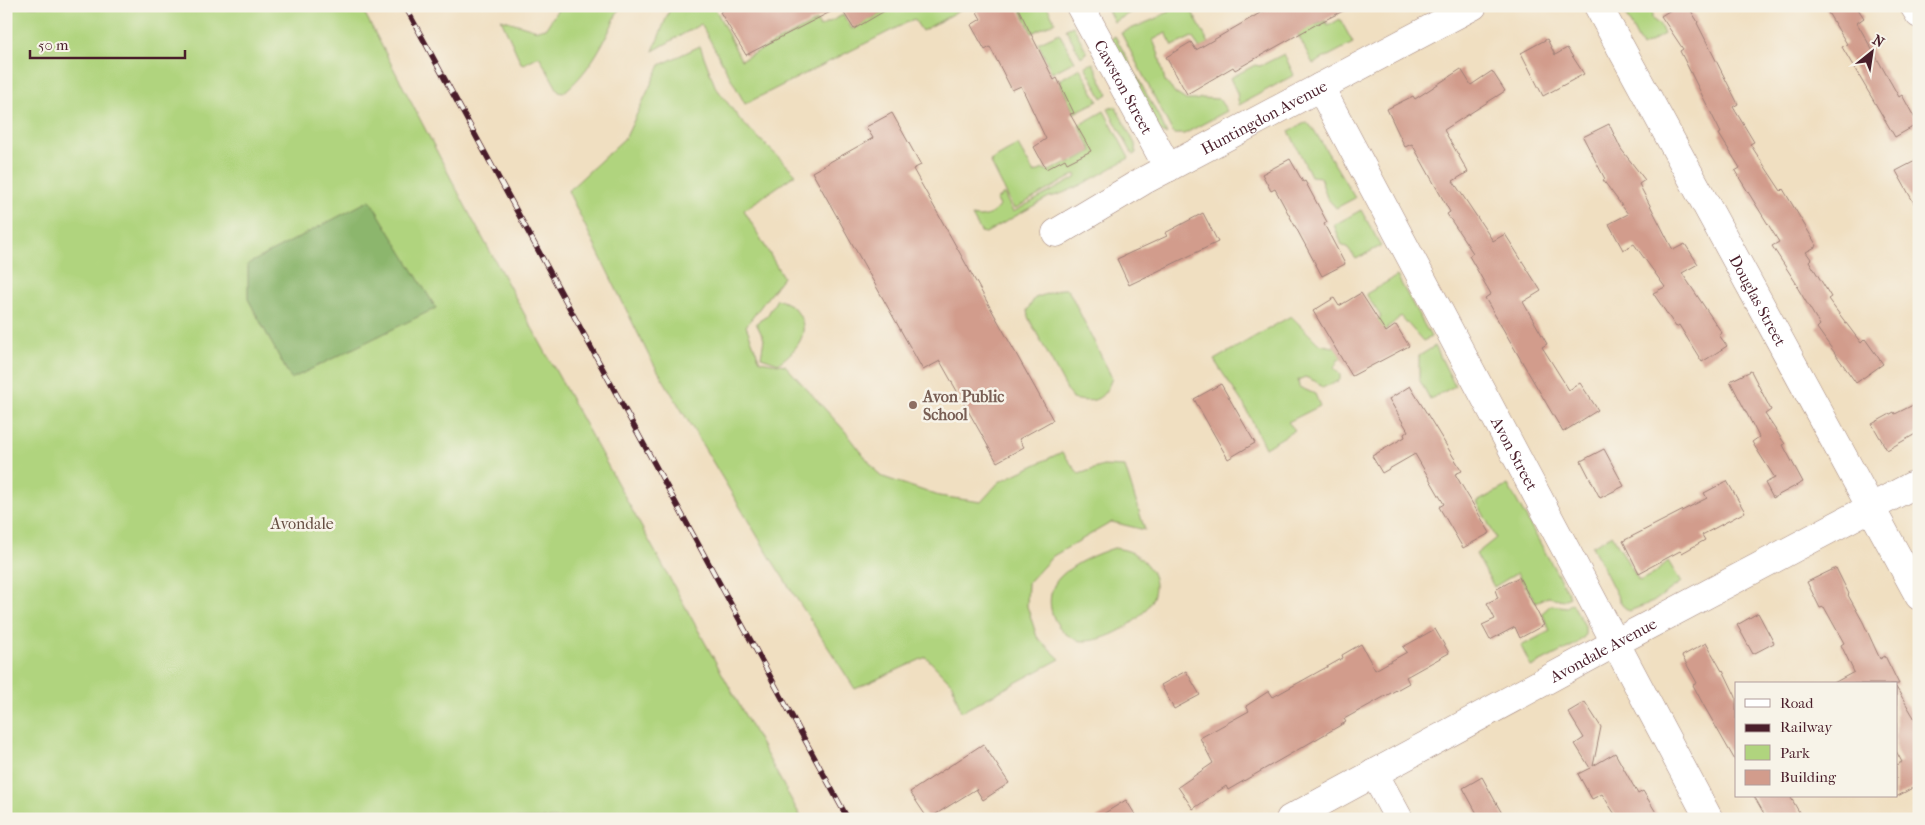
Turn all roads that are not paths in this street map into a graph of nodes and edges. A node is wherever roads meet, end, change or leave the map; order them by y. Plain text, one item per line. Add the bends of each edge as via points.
1 (1080, 6) edge
2 (1473, 6) edge
3 (1598, 6) edge
4 (1914, 6) edge
5 (1919, 14) edge
6 (1320, 87) junction
7 (1168, 168) junction
8 (1056, 233) dead end
9 (1919, 482) edge
10 (1870, 507) junction
11 (1919, 596) edge
12 (1615, 643) junction
13 (1374, 773) junction
14 (1290, 819) edge
15 (1399, 819) edge
16 (1709, 819) edge

1 - 7 street, Cawston Street
2 - 6 street, Huntingdon Avenue
3 - 10 street, Douglas Street
4 - 5 street
6 - 7 street, Huntingdon Avenue
6 - 12 street, Avon Street
7 - 8 street, Huntingdon Avenue
9 - 10 street, Avondale Avenue
10 - 11 street, Douglas Street
10 - 12 street, Avondale Avenue
12 - 13 street, Avondale Avenue
12 - 16 street, Avon Street
13 - 14 street, Avondale Avenue
13 - 15 street

